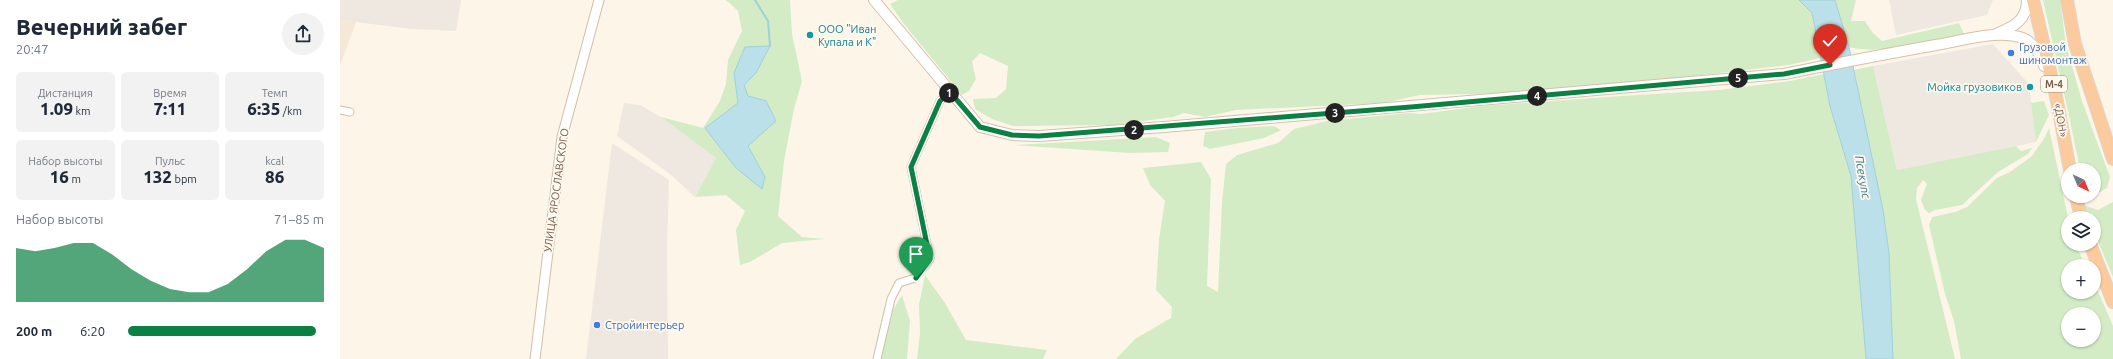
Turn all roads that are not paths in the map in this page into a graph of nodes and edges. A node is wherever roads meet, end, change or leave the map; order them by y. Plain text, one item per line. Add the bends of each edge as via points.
1 (599, 0) edge
2 (874, 0) edge
3 (2027, 0) edge
4 (2033, 0) edge
5 (2067, 0) edge
6 (1992, 36) junction
7 (950, 92) junction
8 (2056, 96) junction
9 (340, 110) edge
10 (350, 112) dead end
11 (2113, 160) edge
12 (2069, 163) edge
13 (2093, 251) edge
14 (2113, 302) edge
15 (535, 359) edge
16 (877, 359) edge

1 - 15 street, УЛИЦА ЯРОСЛАВСКОГО via 562,137
2 - 7 main road
3 - 6 main road via 2027,9 2022,19 2016,25
4 - 8 highway, «ДОН» / М-4
5 - 11 highway via 2075,44
6 - 7 main road via 1784,74 1039,136 1012,135 980,127
6 - 8 main road, М-4 via 2022,38 2034,46 2040,54
7 - 16 street via 940,101 911,167 930,259 916,278 898,283 891,299
8 - 12 highway, «ДОН» / М-4
9 - 10 street
13 - 14 highway

